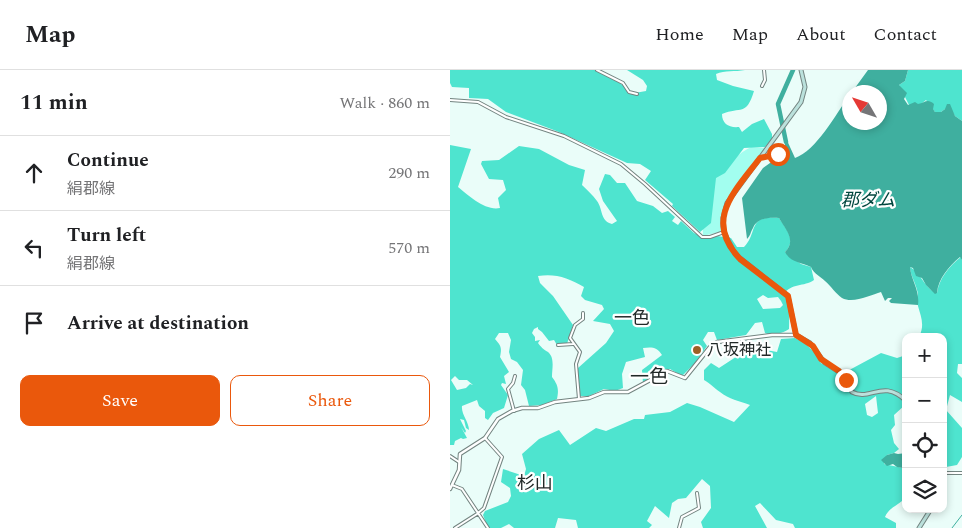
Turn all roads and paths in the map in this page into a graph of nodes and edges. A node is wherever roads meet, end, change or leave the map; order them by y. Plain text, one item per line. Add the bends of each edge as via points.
1 (597, 70) edge
2 (764, 70) edge
3 (801, 70) edge
4 (762, 86) dead end
5 (637, 94) dead end
6 (451, 99) edge
7 (778, 154) dead end
8 (760, 158) junction
9 (724, 232) junction
10 (582, 313) dead end
11 (796, 335) junction
12 (573, 344) junction
13 (558, 345) dead end
14 (515, 376) dead end
15 (902, 398) edge
16 (579, 400) junction
17 (514, 411) junction
18 (485, 438) junction
19 (450, 456) edge
20 (459, 462) junction
21 (947, 472) edge
22 (962, 473) edge
23 (452, 485) junction
24 (450, 489) edge
25 (697, 493) dead end
26 (928, 513) edge
27 (477, 514) junction
28 (455, 528) edge
29 (488, 528) edge
30 (679, 528) edge
31 (919, 528) edge

1 - 5 street
2 - 4 street
3 - 8 main road via 804,95
6 - 9 street via 478,102 506,117 564,136 627,169 698,235 705,238
7 - 8 street
8 - 9 main road via 727,203
9 - 11 main road via 740,259 788,296
10 - 12 street via 583,319 570,335
11 - 15 main road via 813,346 825,363 842,374 852,392 888,390
11 - 16 street via 717,342 685,378 667,371 628,392 604,392
12 - 13 street
12 - 16 street via 580,352 576,364
14 - 17 street via 508,389
16 - 17 street
17 - 18 street via 494,423
18 - 20 street via 464,450
18 - 27 street via 502,457 484,508
19 - 20 street
20 - 23 street
21 - 22 street
23 - 24 street
23 - 27 street via 462,489
25 - 30 street via 699,508 682,518
26 - 31 main road
27 - 28 street
27 - 29 street

